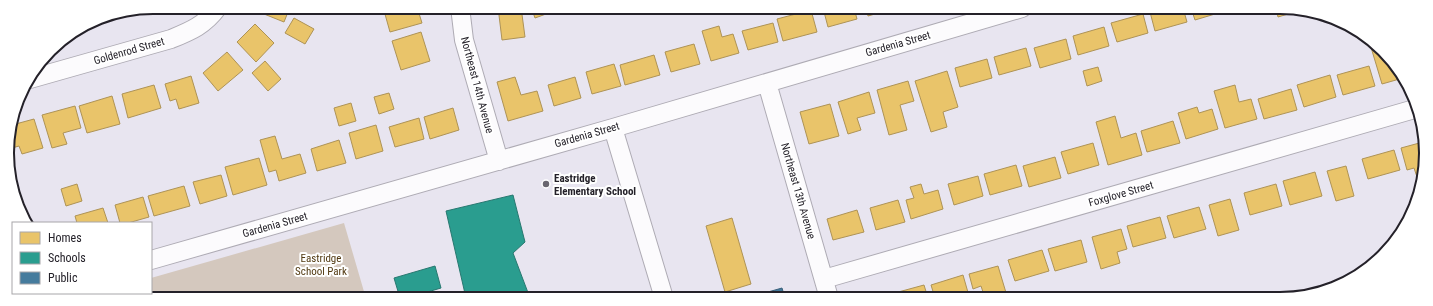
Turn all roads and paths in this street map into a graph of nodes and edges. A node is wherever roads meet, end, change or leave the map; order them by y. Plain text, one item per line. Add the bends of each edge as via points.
1 (213, 14) edge
2 (461, 14) edge
3 (1002, 14) edge
4 (36, 77) edge
5 (767, 83) junction
6 (1411, 110) edge
7 (613, 128) junction
8 (499, 161) junction
9 (152, 260) edge
10 (824, 279) junction
11 (662, 292) edge
12 (827, 292) edge

1 - 4 street, Goldenrod Street via 193,30 171,39
2 - 8 street, Northeast 14th Avenue via 464,40
3 - 5 street, Gardenia Street
5 - 7 street, Gardenia Street
5 - 10 street, Northeast 13th Avenue
6 - 10 street, Foxglove Street
7 - 8 street, Gardenia Street
7 - 11 street
8 - 9 street, Gardenia Street
10 - 12 street, Northeast 13th Avenue

